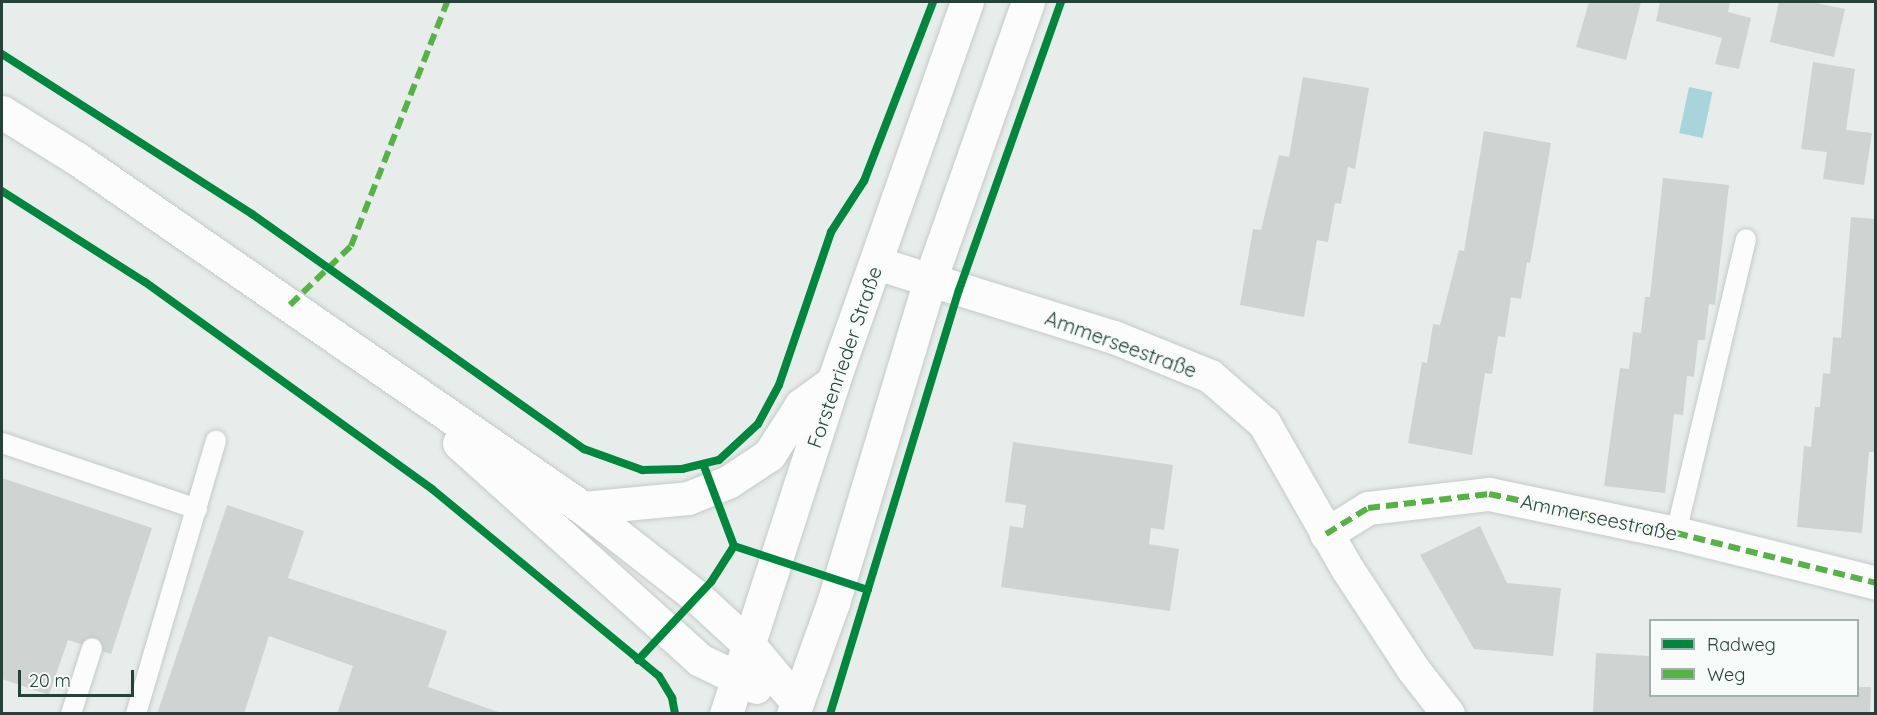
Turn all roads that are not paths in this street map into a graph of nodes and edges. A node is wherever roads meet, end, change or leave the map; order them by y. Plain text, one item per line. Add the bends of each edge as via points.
1 (966, 2) edge
2 (1028, 2) edge
3 (2, 112) edge
4 (1746, 239) dead end
5 (876, 263) junction
6 (930, 280) junction
7 (362, 354) junction
8 (833, 382) junction
9 (216, 440) dead end
10 (2, 443) edge
11 (197, 508) junction
12 (583, 508) junction
13 (1676, 533) junction
14 (1326, 534) junction
15 (1875, 583) edge
16 (749, 645) junction
17 (92, 648) dead end
18 (737, 681) junction
19 (795, 708) edge
20 (71, 714) edge
21 (136, 714) edge
22 (726, 714) edge
23 (1448, 714) edge

1 - 5 street, Forstenrieder Straße
2 - 6 street
3 - 7 street
4 - 13 lane
5 - 6 street, Ammerseestraße
5 - 8 street, Forstenrieder Straße
6 - 14 street, Ammerseestraße via 1114,338 1210,375 1264,423
6 - 19 street via 833,603
7 - 12 street
7 - 18 street via 652,619 700,660
8 - 12 street via 801,405 769,455 728,482 688,498
8 - 16 street, Forstenrieder Straße
9 - 11 lane
10 - 11 lane
11 - 21 lane
12 - 16 street via 697,597
13 - 14 street, Ammerseestraße via 1490,494 1368,508
13 - 15 street, Ammerseestraße
14 - 23 street, Ammerseestraße via 1413,669
16 - 18 street, Forstenrieder Straße
16 - 19 street
17 - 20 lane
18 - 19 street
18 - 22 street, Forstenrieder Straße

